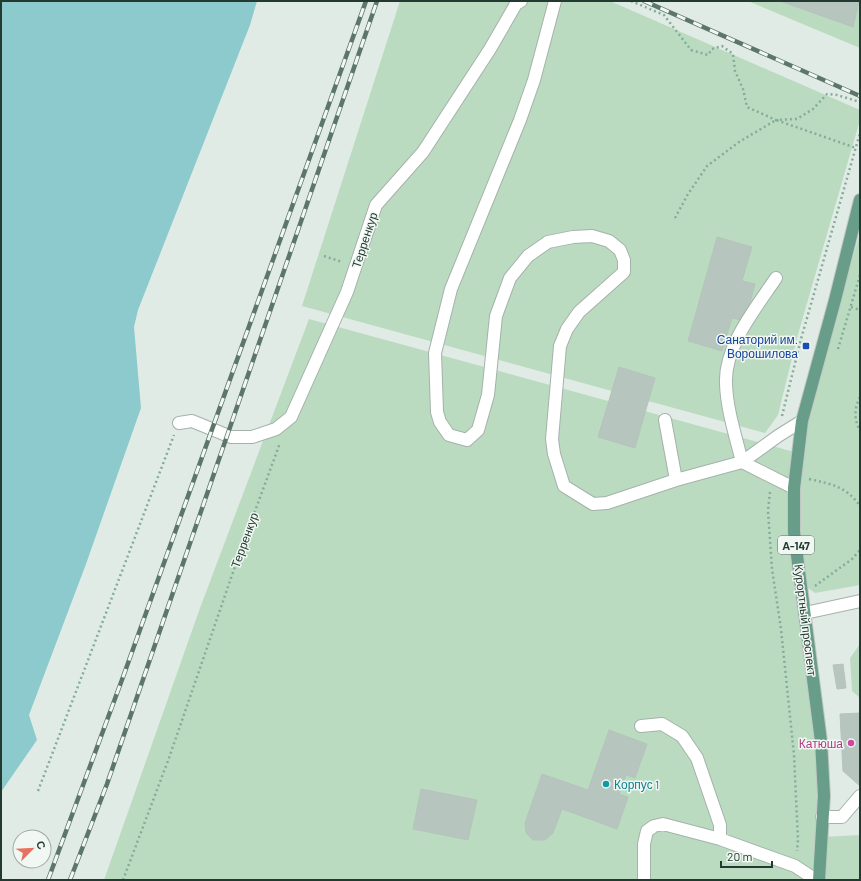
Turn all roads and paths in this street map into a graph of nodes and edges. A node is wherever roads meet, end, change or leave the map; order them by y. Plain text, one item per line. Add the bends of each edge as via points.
1 (521, 1) edge
2 (555, 1) edge
3 (630, 1) edge
4 (860, 102) edge
5 (776, 120) junction
6 (860, 135) edge
7 (856, 148) junction
8 (860, 200) edge
9 (675, 218) dead end
10 (324, 256) dead end
11 (355, 266) junction
12 (860, 275) edge
13 (776, 278) dead end
14 (850, 307) junction
15 (860, 310) edge
16 (836, 356) dead end
17 (860, 397) edge
18 (666, 420) dead end
19 (802, 422) junction
20 (179, 423) joint
21 (860, 431) edge
22 (778, 436) junction
23 (281, 440) dead end
24 (742, 462) junction
25 (771, 477) junction
26 (676, 480) junction
27 (806, 485) dead end
28 (794, 488) junction
29 (860, 506) edge
30 (860, 550) edge
31 (811, 582) dead end
32 (860, 601) edge
33 (805, 613) junction
34 (641, 726) dead end
35 (38, 791) dead end
36 (860, 796) edge
37 (822, 817) junction
38 (720, 839) junction
39 (798, 840) dead end
40 (123, 880) edge
41 (644, 880) edge
42 (816, 880) edge
43 (819, 880) edge

1 - 11 street, Терренкур via 516,4 423,152 376,205
2 - 26 street via 534,80 520,120 451,290 435,352 436,412 449,435 467,440 478,430 488,395 496,316 510,278 528,256 548,242 592,236 609,241 620,250 624,260 624,272 579,312 560,346 552,439 564,486 594,504 607,503
3 - 5 path via 664,15 691,50 708,55 712,49 722,46 733,54 735,71 747,107
4 - 5 path via 827,94 813,109 797,119
5 - 7 path
5 - 9 path via 739,142 707,166
6 - 7 path
7 - 22 path via 800,339
8 - 19 main road, Курортный проспект / А-147 via 836,300
10 - 11 path
11 - 20 street, Терренкур via 347,292 291,417 276,429 252,437 231,437 192,421
12 - 14 path
13 - 24 street via 739,335 729,360 725,383
14 - 15 path
14 - 16 path
17 - 21 path via 855,408 855,420
18 - 26 street
19 - 22 street
19 - 28 main road, Курортный проспект / А-147
20 - 35 path
22 - 24 street
23 - 40 path, Терренкур via 169,758
24 - 25 street
24 - 26 street
25 - 28 street
25 - 39 path via 768,511 772,569 794,755
27 - 29 path via 807,478 833,484 854,498
28 - 33 main road, Курортный проспект / А-147 via 794,532
30 - 31 path via 852,559 812,588
32 - 33 street
33 - 37 main road, Курортный проспект / А-147 via 821,741 824,796
34 - 38 street via 662,724 682,736 697,758 720,825
36 - 37 street via 842,817
37 - 43 main road, Курортный проспект / А-147
38 - 41 street via 663,824 654,826 647,831 644,844
38 - 42 street via 795,866

